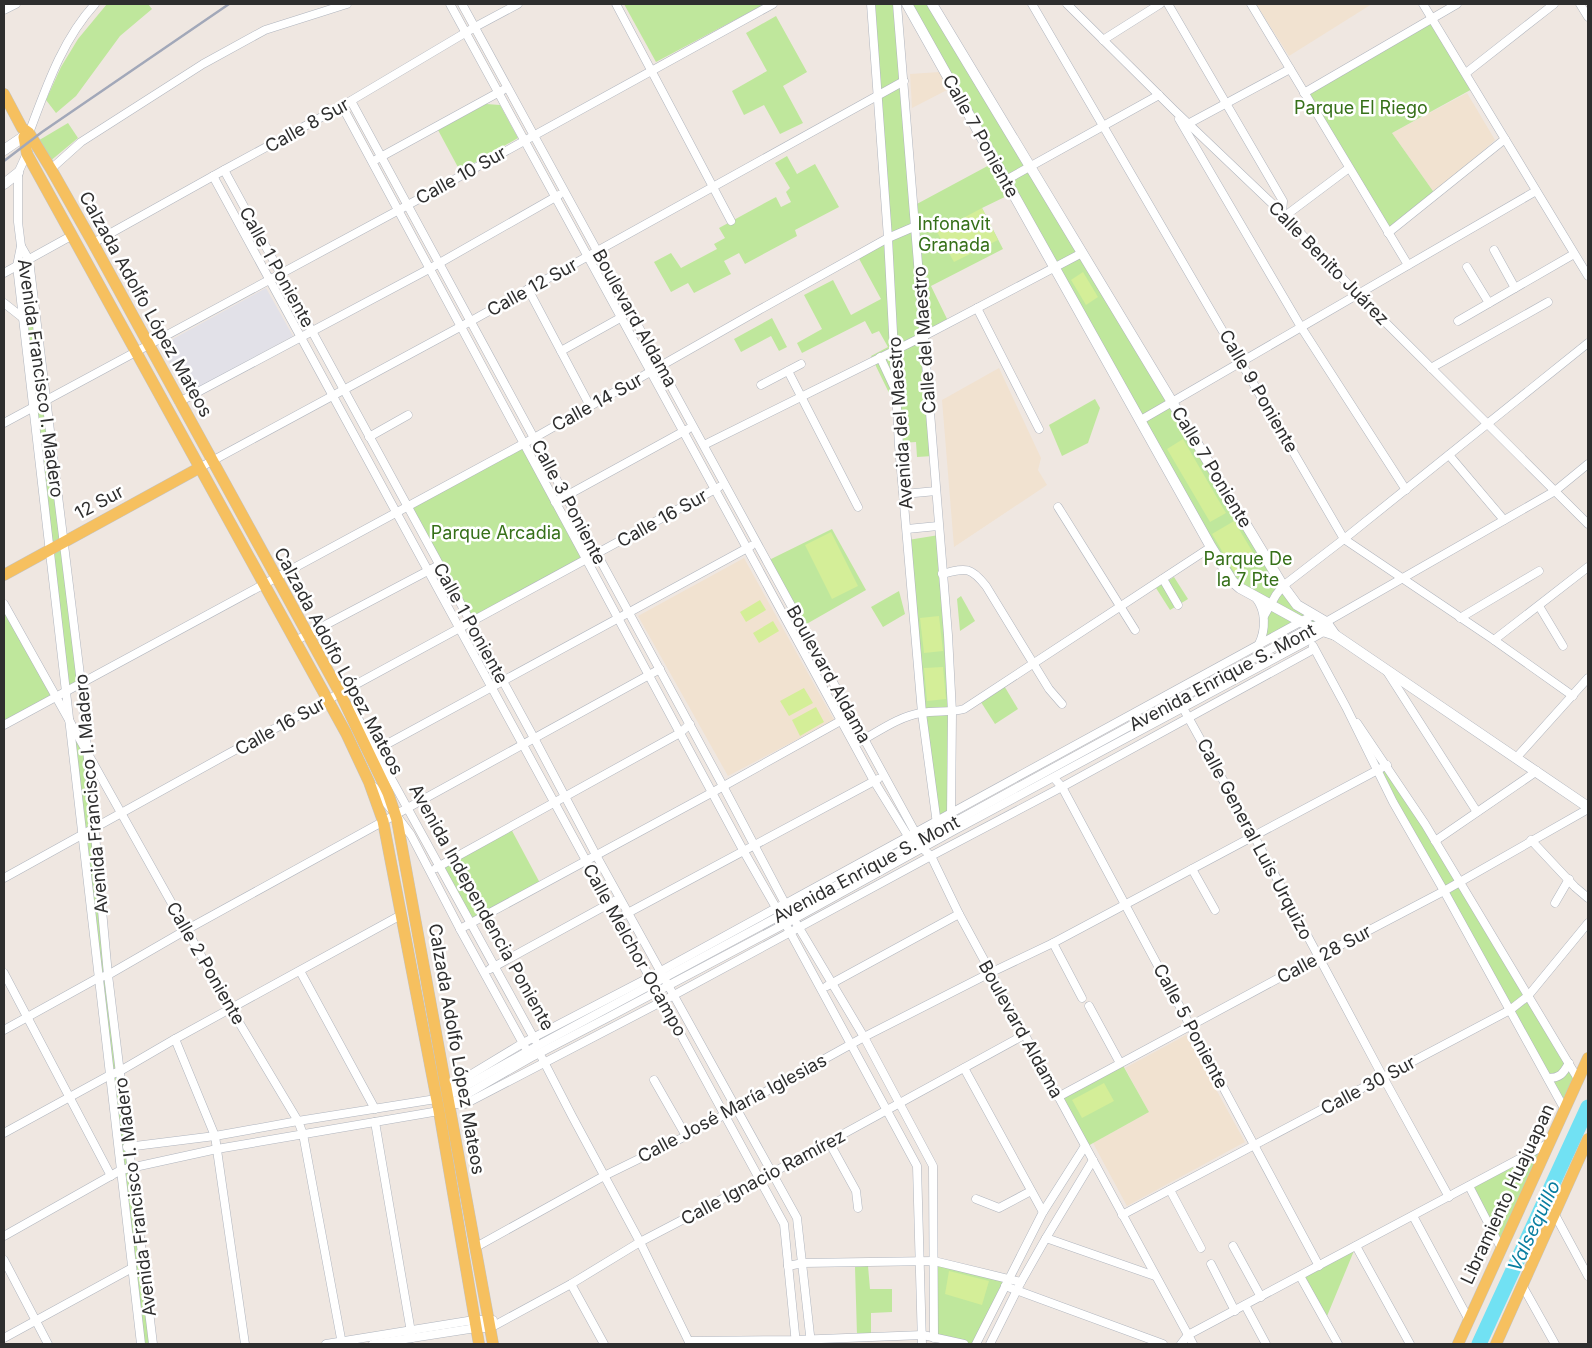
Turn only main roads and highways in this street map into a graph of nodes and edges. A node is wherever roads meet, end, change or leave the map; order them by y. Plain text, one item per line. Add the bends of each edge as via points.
1 (907, 4) edge
2 (932, 4) edge
3 (4, 94) edge
4 (29, 143) junction
5 (4, 150) edge
6 (18, 173) road end
7 (4, 184) edge
8 (93, 243) junction
9 (199, 468) junction
10 (4, 575) edge
11 (1324, 627) junction
12 (1588, 808) edge
13 (1588, 1058) edge
14 (448, 1096) junction
15 (436, 1099) junction
16 (439, 1111) junction
17 (1588, 1142) edge
18 (479, 1344) edge
19 (493, 1344) edge
20 (1458, 1344) edge
21 (1496, 1344) edge

1 - 11 main road, Calle 7 Poniente via 1232,581 1306,627
2 - 11 main road, Calle 7 Poniente via 1283,586 1296,605 1313,615
3 - 4 main road
4 - 5 main road
4 - 8 main road, Calzada Adolfo López Mateos via 51,169
4 - 8 main road via 80,238
4 - 9 main road, Calzada Adolfo López Mateos via 71,236
6 - 7 main road
8 - 14 main road, Calzada Adolfo López Mateos via 342,692 388,793 396,814
9 - 10 main road, 12 Sur
9 - 15 main road, Calzada Adolfo López Mateos via 346,733 369,782 383,821
11 - 12 main road, Calle 7 Poniente
13 - 20 main road, Libramiento Huajuapan
14 - 15 main road
14 - 16 main road
14 - 19 main road, Calzada Adolfo López Mateos
15 - 16 main road, Calzada Adolfo López Mateos
16 - 18 main road, Calzada Adolfo López Mateos
17 - 21 main road

